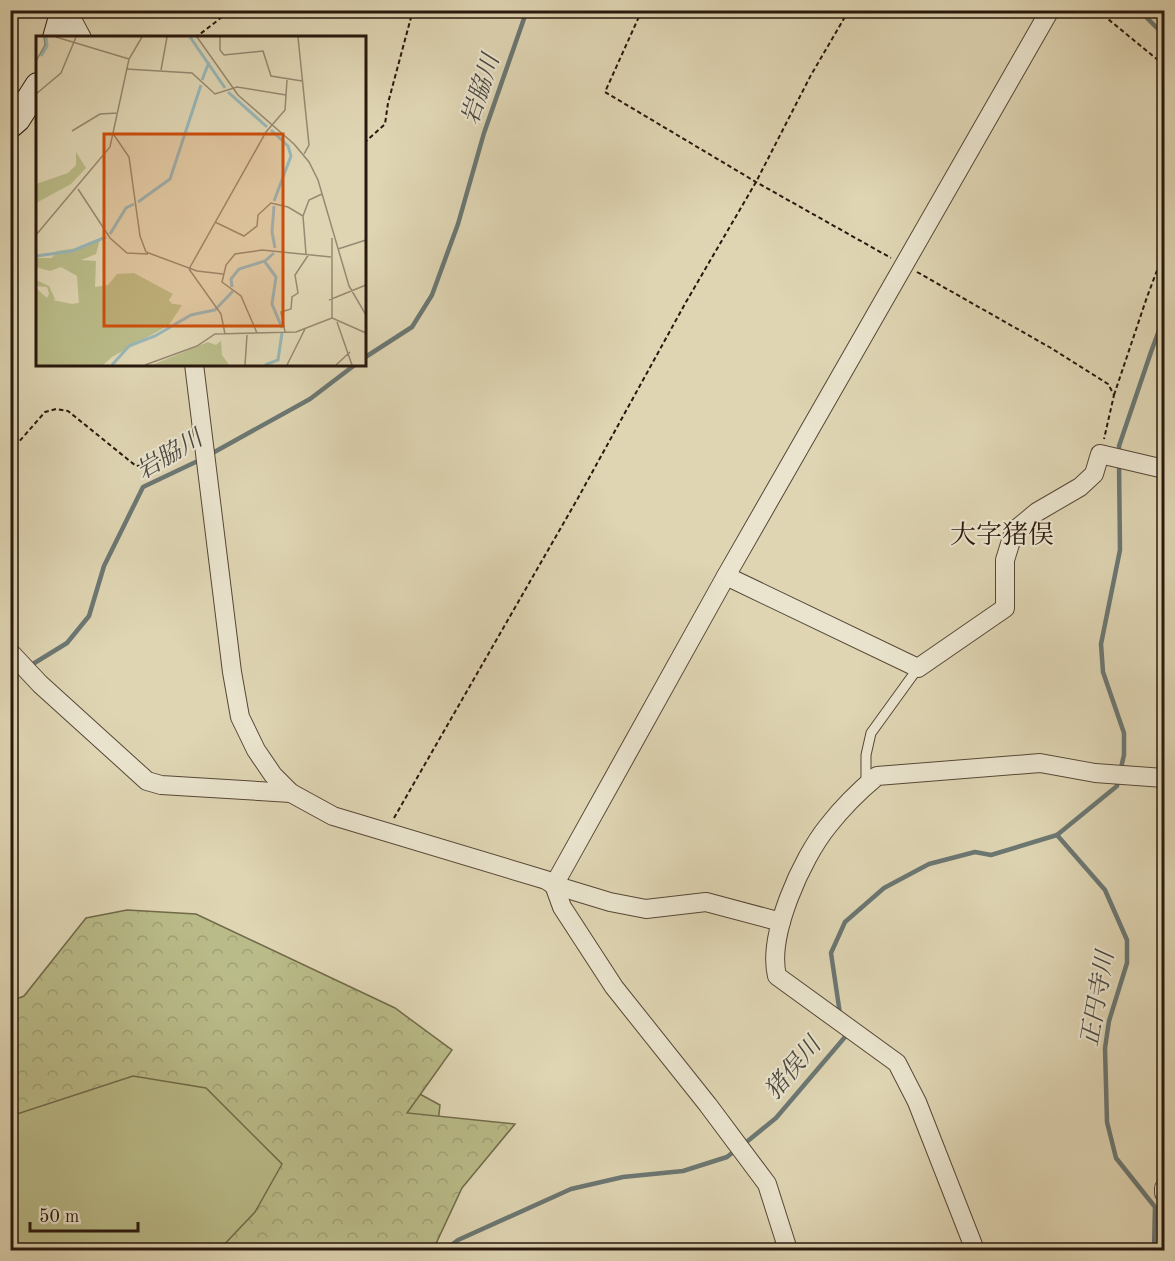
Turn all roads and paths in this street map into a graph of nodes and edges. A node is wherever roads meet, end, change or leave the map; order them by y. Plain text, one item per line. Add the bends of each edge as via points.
1 (66, 10) edge
2 (231, 10) edge
3 (413, 10) edge
4 (642, 10) edge
5 (849, 10) edge
6 (1050, 10) edge
7 (1097, 10) edge
8 (57, 36) edge
9 (81, 36) edge
10 (198, 36) edge
11 (1164, 65) edge
12 (36, 89) edge
13 (10, 125) edge
14 (366, 140) edge
15 (756, 182) junction
16 (1164, 252) edge
17 (903, 265) junction
18 (194, 366) edge
19 (1114, 395) junction
20 (202, 436) junction
21 (10, 452) edge
22 (1100, 454) junction
23 (1164, 469) edge
24 (726, 576) junction
25 (10, 652) edge
26 (918, 668) junction
27 (1164, 778) edge
28 (866, 785) junction
29 (291, 793) junction
30 (387, 831) junction
31 (554, 885) junction
32 (781, 922) junction
33 (1164, 1188) edge
34 (1164, 1193) edge
35 (788, 1251) edge
36 (975, 1251) edge

1 - 8 street
1 - 9 street
2 - 10 path
3 - 14 path via 385,124
4 - 15 path via 605,92
5 - 15 path
6 - 17 street
7 - 11 path
12 - 13 street
15 - 17 path
15 - 30 path
16 - 19 path
17 - 19 path via 1089,372 1108,384
17 - 24 street
18 - 20 street
19 - 22 path
20 - 21 path via 155,463 136,466 68,411 56,409 45,412
20 - 29 street via 240,717 256,750
22 - 23 street
22 - 26 street via 1094,474 1080,487 1037,512 1014,531 1005,560 1005,608
24 - 26 street
24 - 31 street
25 - 29 street via 147,781
26 - 28 lane via 871,733
27 - 28 street via 1095,773 1040,763 877,776
28 - 32 street via 828,826 804,862
29 - 30 street via 333,816
30 - 31 street
31 - 32 street via 646,909 706,902
31 - 35 street via 562,907 614,987 767,1184
32 - 36 street via 774,965 777,976 897,1063 917,1102
33 - 34 street

